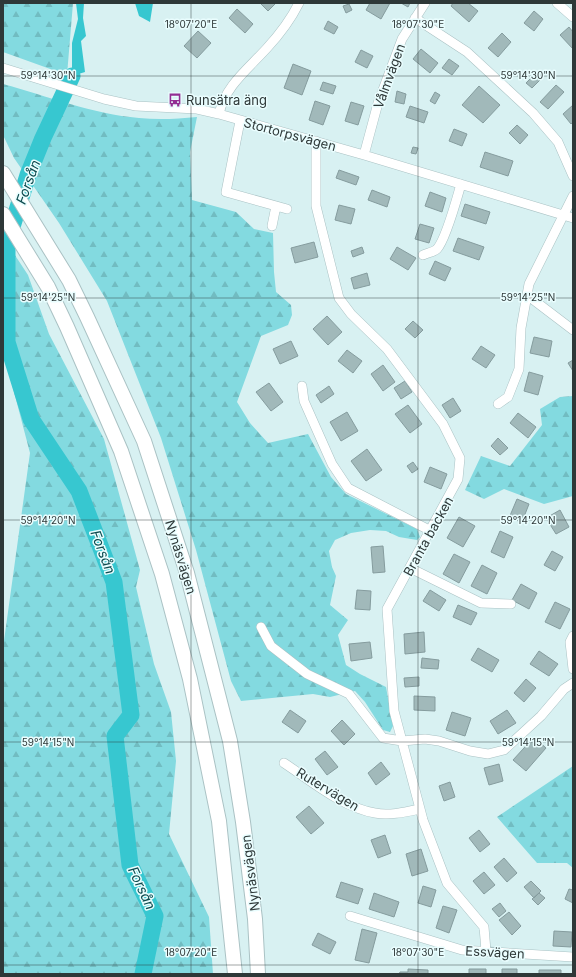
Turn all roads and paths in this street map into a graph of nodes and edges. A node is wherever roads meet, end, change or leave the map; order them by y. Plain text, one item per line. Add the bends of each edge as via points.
1 (299, 3) edge
2 (425, 3) edge
3 (557, 3) edge
4 (573, 17) edge
5 (415, 18) junction
6 (3, 68) edge
7 (219, 114) junction
8 (240, 121) junction
9 (316, 141) junction
10 (364, 155) junction
11 (3, 173) edge
12 (573, 176) edge
13 (461, 184) junction
14 (573, 196) edge
15 (276, 206) junction
16 (287, 209) dead end
17 (3, 214) edge
18 (569, 216) edge
19 (272, 226) dead end
20 (423, 255) dead end
21 (527, 295) junction
22 (573, 330) edge
23 (302, 386) dead end
24 (498, 404) dead end
25 (431, 531) junction
26 (410, 568) junction
27 (511, 604) dead end
28 (260, 627) dead end
29 (573, 636) edge
30 (573, 669) edge
31 (573, 683) edge
32 (402, 741) junction
33 (284, 763) dead end
34 (420, 809) junction
35 (350, 916) dead end
36 (486, 951) junction
37 (573, 957) edge
38 (235, 974) edge
39 (258, 974) edge

1 - 7 street via 282,30 231,86 222,100
2 - 5 street, Vålmvägen
3 - 4 street
5 - 10 street, Vålmvägen via 402,39 381,96
5 - 12 street via 467,52 532,113 558,142
6 - 7 street, Stortorpsvägen via 104,99 136,106 197,109
7 - 8 street, Stortorpsvägen
8 - 9 street, Stortorpsvägen
8 - 15 street via 226,192
9 - 10 street, Stortorpsvägen
9 - 25 street, Branta backen via 316,206 339,298 351,314 387,349 443,424 460,458 458,479
10 - 13 street, Stortorpsvägen
11 - 39 highway, Nynäsvägen via 69,280 144,441 188,573 231,748 248,859
13 - 18 street, Stortorpsvägen
13 - 20 street via 452,217 437,249
14 - 18 street
15 - 16 street
15 - 19 street
17 - 38 highway, Nynäsvägen via 48,287 121,451 162,574 190,679 220,821
18 - 21 street via 529,284
21 - 22 street
21 - 24 street via 521,328 519,369 508,397
23 - 25 street via 304,401 332,464 348,488
25 - 26 street, Branta backen
26 - 27 street via 481,603
26 - 32 street, Branta backen via 387,609 394,711
28 - 32 street via 271,646 301,669 349,694 383,738
29 - 30 street via 570,642
31 - 32 street via 504,750 488,754 439,741
32 - 34 street, Branta backen
33 - 34 street, Rutervägen via 360,810 376,814
34 - 36 street, Branta backen via 447,883 484,927
35 - 36 street, Essvägen via 462,950
36 - 37 street, Essvägen

